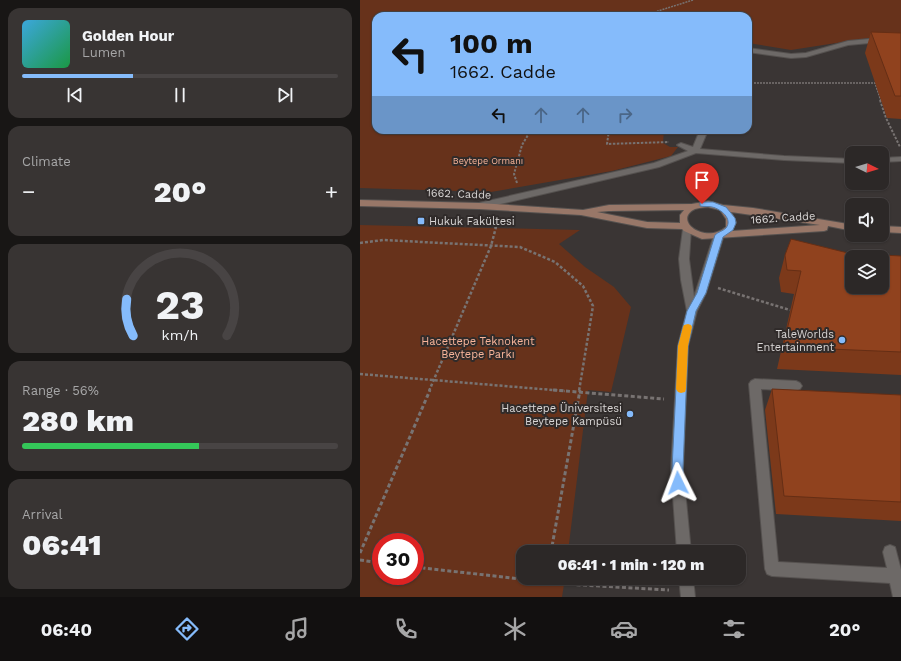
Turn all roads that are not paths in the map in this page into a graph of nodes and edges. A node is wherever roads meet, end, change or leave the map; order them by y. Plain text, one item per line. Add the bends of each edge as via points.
1 (901, 38) edge
2 (752, 51) edge
3 (702, 134) edge
4 (678, 143) road end
5 (695, 151) junction
6 (901, 159) edge
7 (889, 160) edge
8 (845, 161) edge
9 (360, 203) edge
10 (479, 206) junction
11 (692, 207) junction
12 (723, 208) junction
13 (581, 212) junction
14 (845, 226) edge
15 (686, 227) junction
16 (845, 227) edge
17 (889, 229) edge
18 (901, 230) edge
19 (719, 235) junction
20 (692, 311) junction
21 (796, 386) dead end
22 (683, 545) edge
23 (890, 552) dead end
24 (896, 576) junction
25 (900, 597) edge

1 - 2 street via 848,43 806,55 791,56
3 - 5 street
4 - 5 street
5 - 8 street
5 - 10 street via 656,165
6 - 7 street
9 - 10 street, 1662. Cadde
10 - 13 street, 1662. Cadde
11 - 12 street, 1662. Cadde via 708,204
11 - 13 street, 1662. Cadde via 609,208
11 - 15 street via 684,215
12 - 14 street, 1662. Cadde
12 - 19 street via 732,218 732,223 726,232
13 - 15 street, 1662. Cadde via 647,225
15 - 19 street, 1662. Cadde via 702,236
15 - 20 street via 684,241 687,291
16 - 19 street, 1662. Cadde
17 - 18 street
19 - 20 street via 701,293
20 - 22 street via 683,346 677,469
21 - 24 street via 755,384 772,569
23 - 24 street
24 - 25 street

